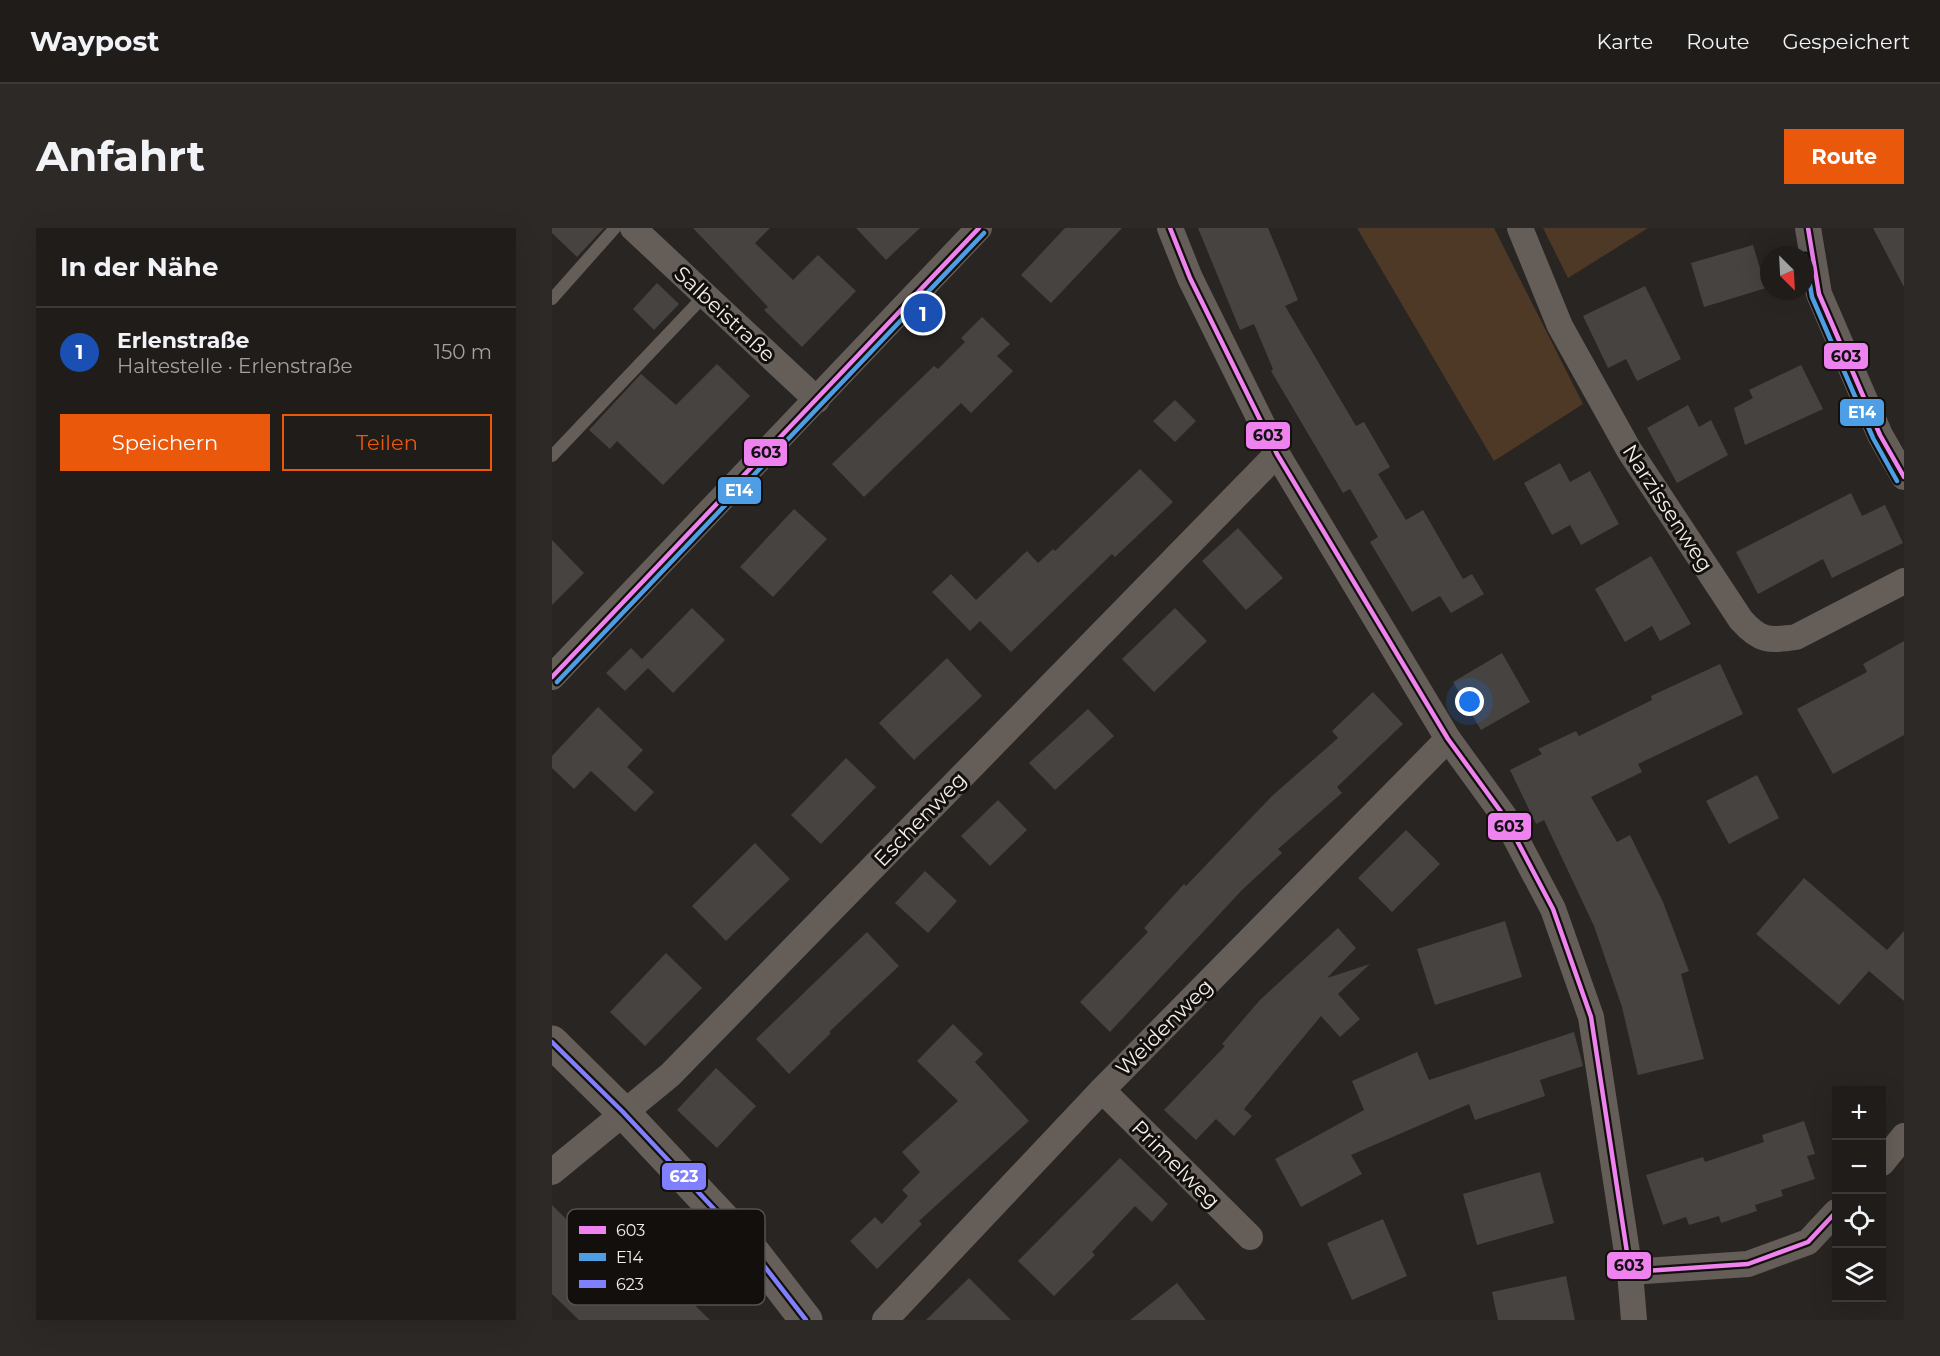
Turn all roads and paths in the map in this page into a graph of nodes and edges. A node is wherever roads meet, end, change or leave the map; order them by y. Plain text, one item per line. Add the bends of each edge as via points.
1 (615, 228) edge
2 (633, 228) edge
3 (979, 228) edge
4 (1170, 228) edge
5 (1520, 228) edge
6 (1808, 228) edge
7 (705, 295) junction
8 (552, 299) edge
9 (817, 400) junction
10 (1277, 454) junction
11 (552, 456) edge
12 (1904, 477) edge
13 (1904, 581) edge
14 (552, 677) edge
15 (1448, 740) junction
16 (552, 1042) edge
17 (1102, 1090) junction
18 (623, 1112) junction
19 (1904, 1136) edge
20 (1886, 1157) edge
21 (552, 1172) edge
22 (714, 1209) edge
23 (1832, 1216) edge
24 (1250, 1237) dead end
25 (765, 1267) edge
26 (1630, 1272) junction
27 (806, 1320) edge
28 (885, 1320) edge
29 (1634, 1320) edge

1 - 8 lane
2 - 7 street, Salbeistraße
3 - 9 street
4 - 10 street via 1190,278
5 - 13 street, Narzissenweg via 1560,326 1629,450 1741,620 1755,635 1776,640 1796,637
6 - 12 street via 1819,294 1880,435
7 - 9 street, Salbeistraße
7 - 11 lane
9 - 14 street
10 - 15 street
10 - 18 street, Eschenweg via 678,1067
15 - 17 street, Weidenweg
15 - 26 street via 1504,816 1553,909 1591,1017
16 - 18 street
17 - 24 street, Primelweg
17 - 28 street, Weidenweg
18 - 21 street, Eschenweg
18 - 22 street
19 - 20 street
23 - 26 street via 1808,1242 1748,1264
25 - 27 street
26 - 29 street

